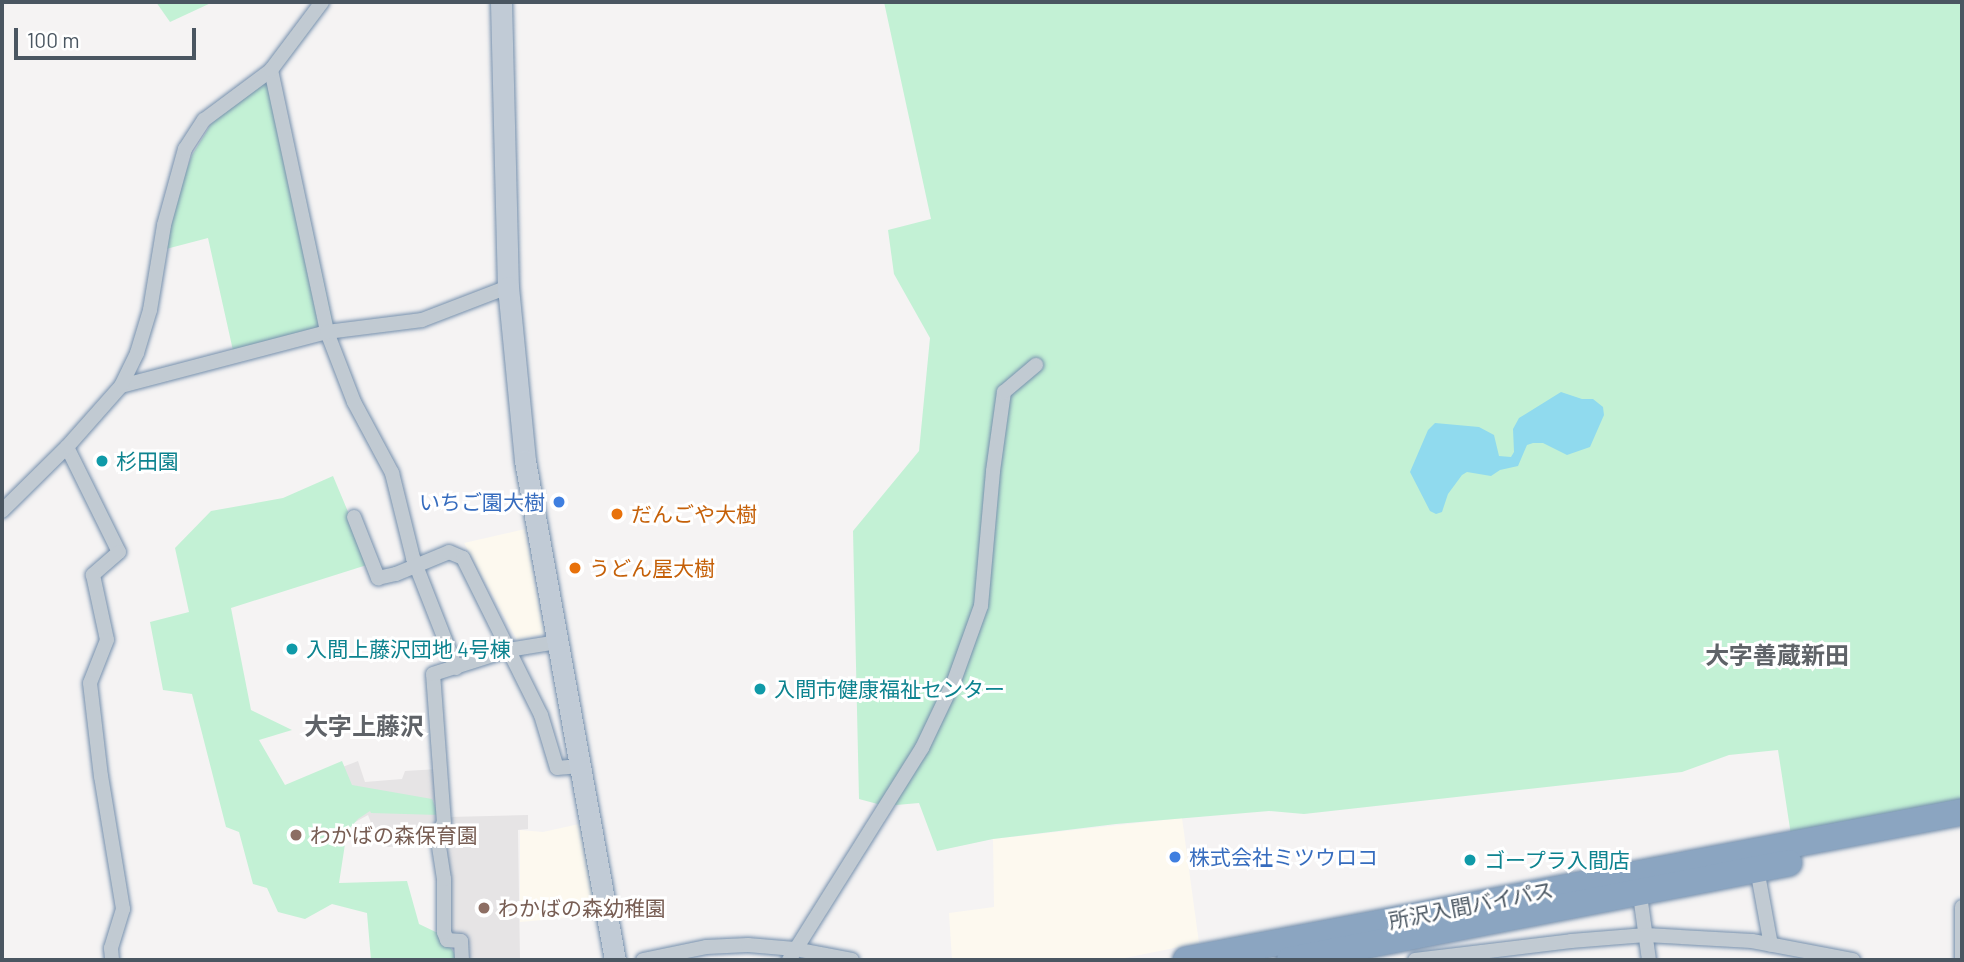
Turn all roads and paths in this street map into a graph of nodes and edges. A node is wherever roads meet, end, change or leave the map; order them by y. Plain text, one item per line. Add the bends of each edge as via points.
1 (322, 2) edge
2 (501, 2) edge
3 (271, 70) junction
4 (508, 287) junction
5 (327, 332) junction
6 (1036, 365) dead end
7 (121, 386) junction
8 (68, 447) junction
9 (2, 511) edge
10 (354, 517) dead end
11 (415, 565) junction
12 (558, 642) junction
13 (508, 650) junction
14 (456, 668) junction
15 (580, 766) junction
16 (1962, 812) edge
17 (1962, 828) edge
18 (1756, 869) junction
19 (1638, 882) junction
20 (1962, 907) edge
21 (1646, 935) junction
22 (1771, 945) junction
23 (792, 955) edge
24 (1340, 956) edge
25 (112, 960) edge
26 (462, 960) edge
27 (615, 960) edge
28 (643, 960) edge
29 (852, 960) edge
30 (1189, 960) edge
31 (1290, 960) edge
32 (1415, 960) edge
33 (1649, 960) edge
34 (1853, 960) edge
35 (1962, 960) edge

1 - 3 street
2 - 4 street
3 - 5 street
3 - 7 street via 204,120 185,149 166,217 149,310 137,353
4 - 5 street via 422,320
4 - 12 street via 525,461
5 - 7 street
5 - 11 street via 354,402 392,472
6 - 23 street via 1004,392 981,606 954,681 922,748
7 - 8 street
8 - 9 street
8 - 25 street via 120,552 93,575 107,640 90,683 123,909 111,948
10 - 11 street via 378,578
11 - 13 street via 449,552 463,558
11 - 14 street
12 - 13 street
12 - 15 street
13 - 14 street
13 - 15 street via 541,715 557,768
14 - 26 street via 433,674 444,823 437,834 444,879 444,932 447,940 461,941
15 - 27 street
16 - 19 highway, 所沢入間バイパス
17 - 18 highway, 所沢入間バイパス
18 - 19 highway, 所沢入間バイパス
18 - 22 street
19 - 21 street
19 - 24 highway, 所沢入間バイパス
19 - 30 highway, 所沢入間バイパス
20 - 35 street
21 - 22 street
21 - 32 street
21 - 33 street
22 - 34 street
23 - 28 street via 748,945 706,947
23 - 29 street
24 - 31 highway, 所沢入間バイパス

